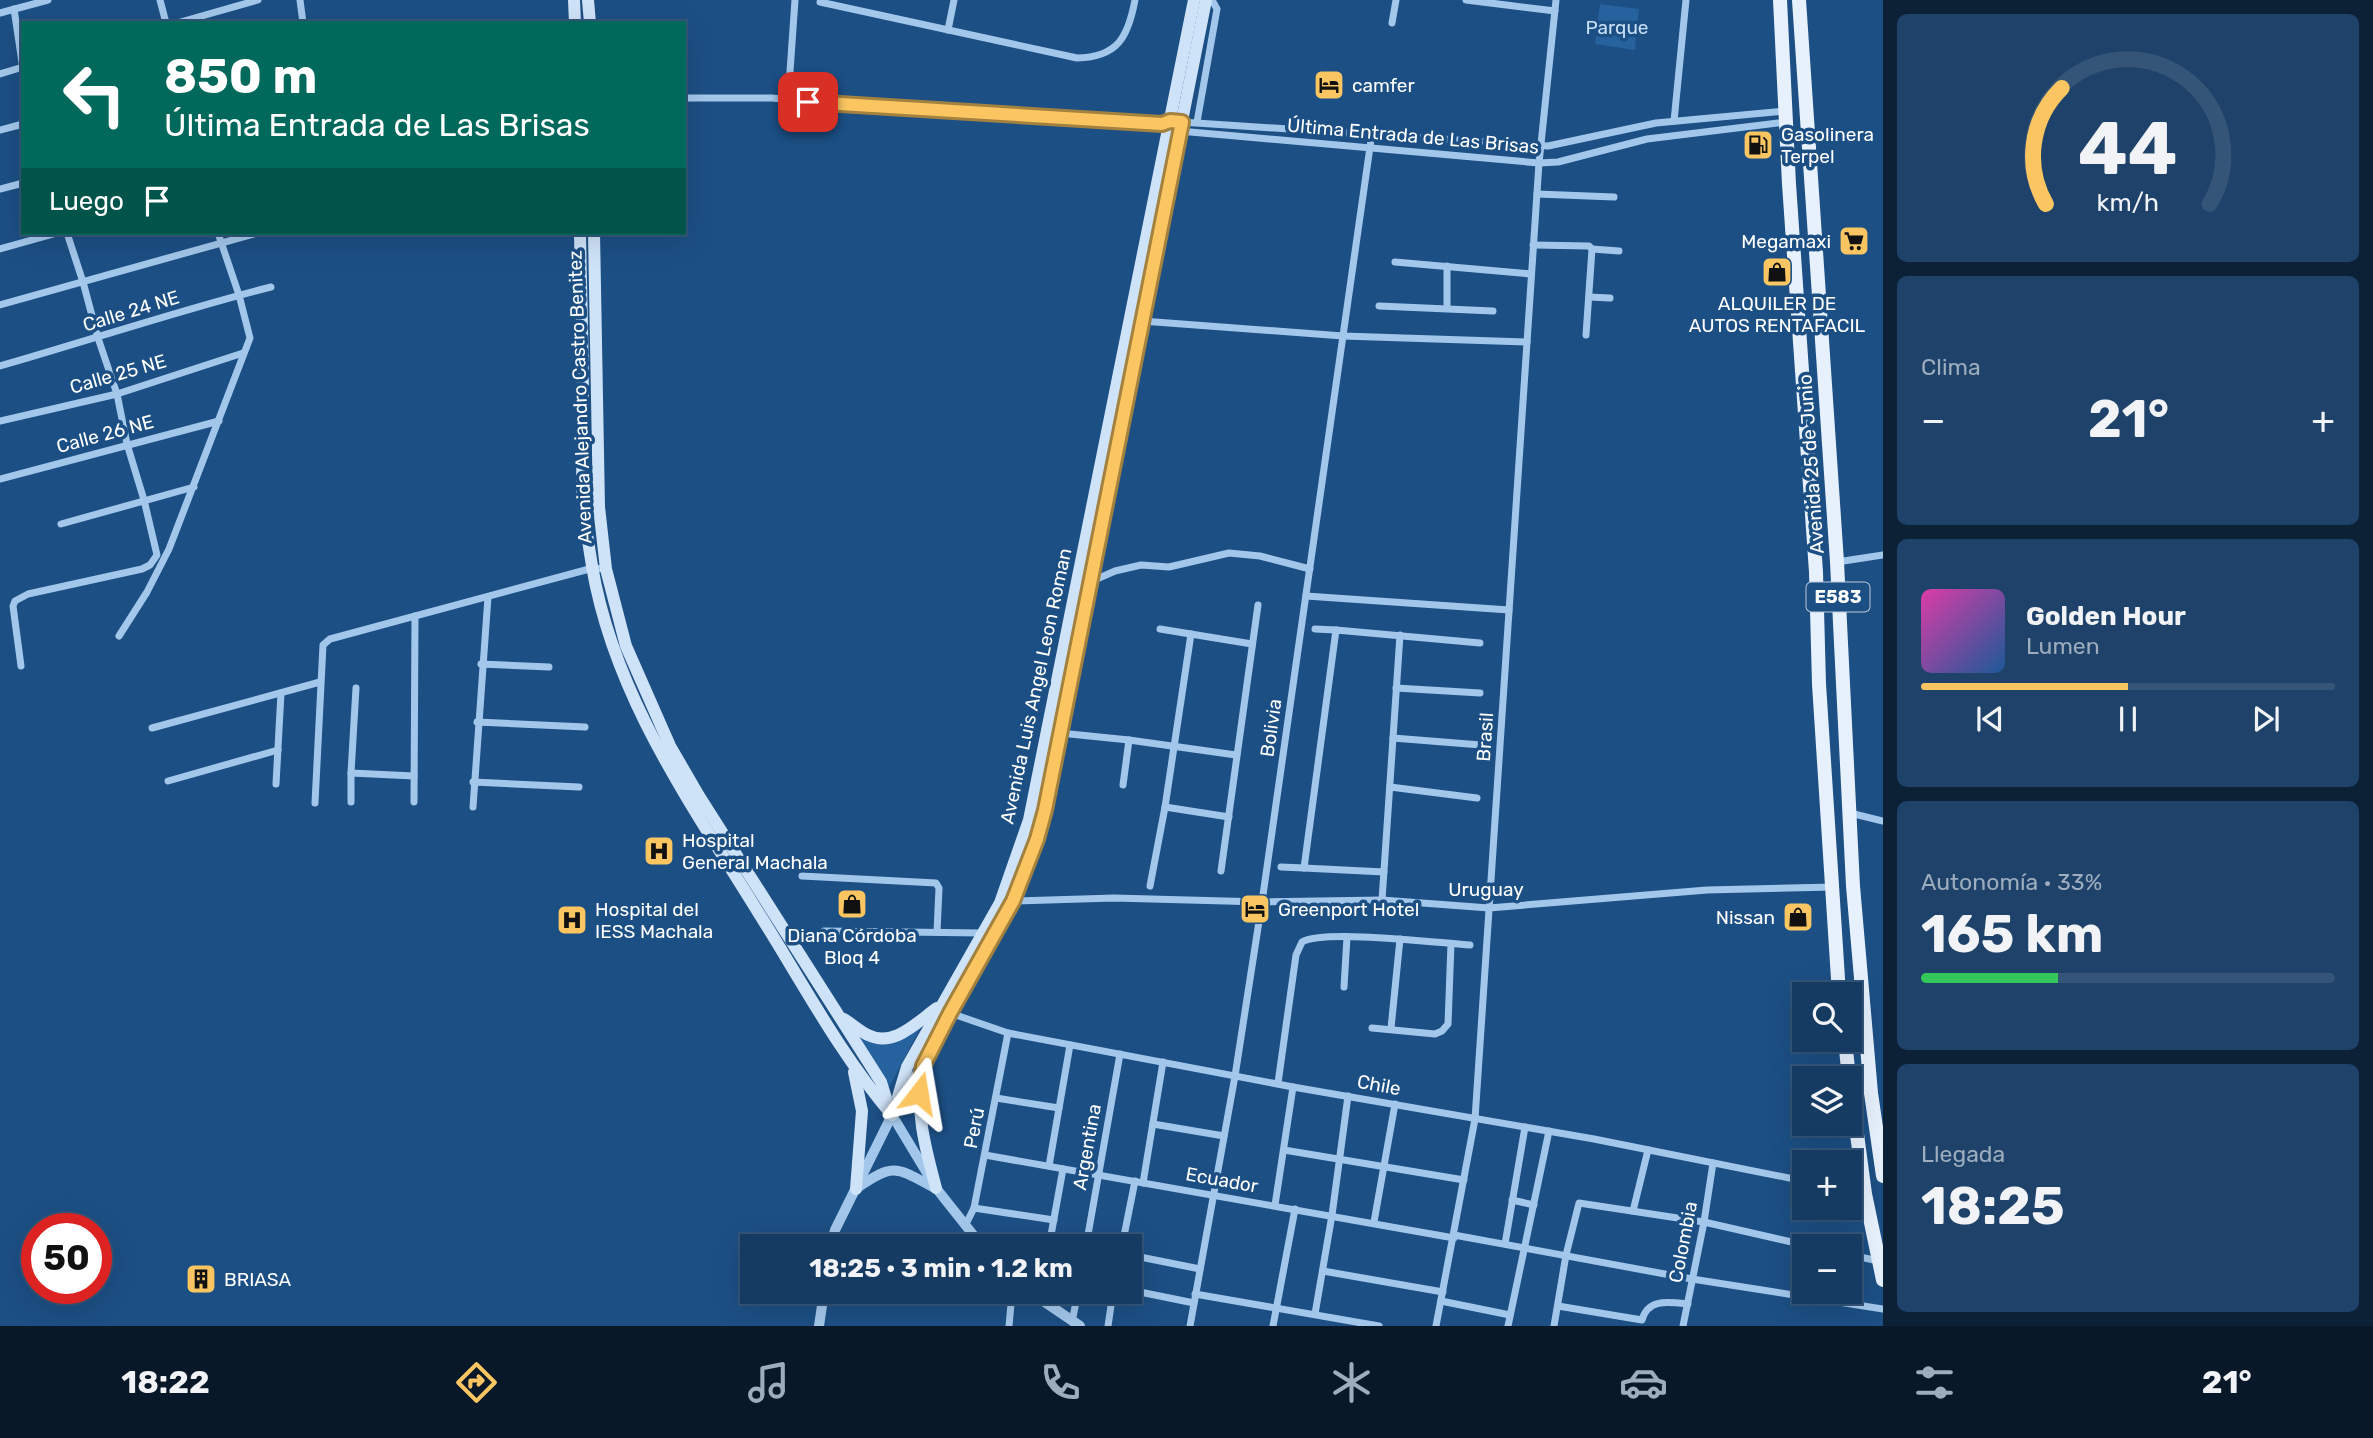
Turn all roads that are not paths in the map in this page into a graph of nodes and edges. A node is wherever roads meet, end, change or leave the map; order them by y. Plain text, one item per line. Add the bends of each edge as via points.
1 (48, 0) edge
2 (160, 0) edge
3 (258, 0) edge
4 (300, 0) edge
5 (574, 0) edge
6 (588, 0) edge
7 (795, 0) edge
8 (954, 0) edge
9 (1135, 0) edge
10 (1194, 0) edge
11 (1206, 0) edge
12 (1212, 0) edge
13 (1396, 0) edge
14 (1466, 0) edge
15 (1556, 0) edge
16 (1686, 0) edge
17 (1780, 0) edge
18 (1799, 0) edge
19 (820, 2) dead end
20 (14, 9) junction
21 (1555, 11) junction
22 (0, 13) edge
23 (165, 21) edge
24 (184, 21) edge
25 (303, 21) edge
26 (575, 21) edge
27 (590, 21) edge
28 (1392, 23) dead end
29 (948, 30) junction
30 (21, 55) edge
31 (21, 69) edge
32 (0, 74) edge
33 (686, 98) edge
34 (788, 100) junction
35 (1785, 116) junction
36 (1674, 121) junction
37 (1197, 122) junction
38 (21, 125) edge
39 (1173, 126) junction
40 (0, 130) edge
41 (1372, 133) junction
42 (1541, 146) junction
43 (1370, 148) junction
44 (1539, 163) junction
45 (21, 184) edge
46 (0, 189) edge
47 (1537, 194) junction
48 (1614, 197) dead end
49 (50, 235) edge
50 (68, 235) edge
51 (219, 235) edge
52 (249, 235) edge
53 (580, 235) edge
54 (594, 235) edge
55 (221, 242) junction
56 (1533, 245) junction
57 (0, 249) edge
58 (1592, 249) junction
59 (1619, 251) dead end
60 (1395, 262) dead end
61 (1447, 266) junction
62 (1531, 274) junction
63 (83, 282) junction
64 (271, 287) dead end
65 (239, 295) junction
66 (1589, 297) junction
67 (1610, 298) dead end
68 (0, 305) edge
69 (1379, 306) dead end
70 (1447, 308) junction
71 (1493, 311) dead end
72 (1142, 321) junction
73 (1586, 335) dead end
74 (1343, 336) junction
75 (97, 338) junction
76 (1527, 342) junction
77 (243, 353) junction
78 (0, 366) edge
79 (117, 394) junction
80 (0, 421) edge
81 (219, 421) junction
82 (127, 444) junction
83 (0, 479) edge
84 (194, 487) junction
85 (1810, 490) junction
86 (144, 500) junction
87 (1092, 511) junction
88 (61, 524) dead end
89 (1883, 555) edge
90 (1837, 562) junction
91 (1093, 564) junction
92 (599, 568) junction
93 (1310, 569) junction
94 (1084, 581) junction
95 (1306, 596) junction
96 (488, 597) junction
97 (1074, 601) junction
98 (1258, 605) dead end
99 (1509, 610) junction
100 (415, 616) junction
101 (1160, 629) dead end
102 (1315, 629) dead end
103 (1336, 630) junction
104 (1191, 634) junction
105 (1400, 635) junction
106 (119, 636) dead end
107 (1079, 639) junction
108 (1252, 643) junction
109 (1480, 643) dead end
110 (481, 664) junction
111 (21, 666) dead end
112 (549, 667) dead end
113 (320, 682) junction
114 (356, 688) dead end
115 (1396, 688) junction
116 (281, 693) junction
117 (1480, 694) dead end
118 (477, 722) junction
119 (585, 727) dead end
120 (152, 728) dead end
121 (1060, 733) junction
122 (1393, 738) junction
123 (1129, 740) junction
124 (1481, 745) dead end
125 (1175, 747) junction
126 (278, 750) junction
127 (1236, 755) junction
128 (351, 772) junction
129 (414, 776) junction
130 (168, 781) dead end
131 (473, 782) junction
132 (276, 784) dead end
133 (1122, 785) dead end
134 (579, 786) dead end
135 (1390, 787) junction
136 (1477, 798) dead end
137 (351, 802) dead end
138 (414, 802) dead end
139 (315, 803) dead end
140 (473, 807) dead end
141 (1165, 807) junction
142 (1849, 813) junction
143 (1229, 817) junction
144 (1883, 821) edge
145 (1281, 867) dead end
146 (1304, 868) junction
147 (1221, 871) dead end
148 (1384, 872) junction
149 (802, 876) dead end
150 (1150, 886) dead end
151 (1833, 887) junction
152 (1382, 900) junction
153 (1013, 901) junction
154 (1262, 902) junction
155 (1489, 908) junction
156 (824, 931) dead end
157 (937, 932) junction
158 (982, 933) junction
159 (1347, 937) junction
160 (1400, 939) junction
161 (1451, 944) junction
162 (1471, 945) dead end
163 (1838, 982) edge
164 (1344, 987) dead end
165 (945, 1009) junction
166 (838, 1014) junction
167 (1372, 1028) dead end
168 (1391, 1028) junction
169 (1008, 1033) junction
170 (1070, 1045) junction
171 (1120, 1054) junction
172 (850, 1058) junction
173 (1163, 1062) junction
174 (923, 1066) junction
175 (1236, 1076) junction
176 (1278, 1083) junction
177 (1293, 1087) junction
178 (1348, 1096) junction
179 (996, 1098) junction
180 (1395, 1104) junction
181 (1059, 1108) junction
182 (892, 1115) junction
183 (1475, 1119) junction
184 (1153, 1124) junction
185 (1525, 1127) junction
186 (1549, 1131) junction
187 (1224, 1136) junction
188 (1857, 1136) edge
189 (1284, 1150) junction
190 (1648, 1150) junction
191 (985, 1156) junction
192 (1339, 1160) junction
193 (1713, 1163) junction
194 (1049, 1166) junction
195 (1385, 1167) junction
196 (1063, 1168) junction
197 (1098, 1174) junction
198 (1883, 1176) edge
199 (1792, 1179) edge
200 (1464, 1180) junction
201 (1139, 1182) junction
202 (936, 1188) junction
203 (856, 1189) junction
204 (1862, 1193) edge
205 (1865, 1194) junction
206 (1214, 1195) junction
207 (1513, 1200) junction
208 (1275, 1205) junction
209 (1534, 1205) junction
210 (974, 1208) junction
211 (1295, 1209) junction
212 (1633, 1211) junction
213 (1332, 1215) junction
214 (1054, 1220) junction
215 (1374, 1222) junction
216 (1704, 1222) junction
217 (964, 1227) junction
218 (834, 1234) edge
219 (971, 1234) edge
220 (1051, 1234) edge
221 (1088, 1234) edge
222 (1125, 1234) edge
223 (1454, 1236) junction
224 (1792, 1242) edge
225 (1505, 1244) junction
226 (1525, 1247) junction
227 (1566, 1255) junction
228 (1142, 1257) edge
229 (1862, 1257) edge
230 (1879, 1261) junction
231 (1200, 1269) junction
232 (1322, 1270) junction
233 (1692, 1279) junction
234 (1883, 1280) edge
235 (1142, 1292) edge
236 (1443, 1292) junction
237 (1792, 1293) edge
238 (1195, 1294) junction
239 (1441, 1301) junction
240 (1194, 1303) junction
241 (822, 1304) edge
242 (1012, 1304) edge
243 (1051, 1304) edge
244 (1077, 1304) edge
245 (1111, 1304) edge
246 (1688, 1304) junction
247 (1854, 1304) edge
248 (1558, 1306) junction
249 (1275, 1308) junction
250 (1883, 1310) edge
251 (1315, 1314) junction
252 (1510, 1315) junction
253 (1076, 1324) edge
254 (819, 1326) edge
255 (1009, 1326) edge
256 (1108, 1326) edge
257 (1190, 1326) edge
258 (1273, 1326) edge
259 (1379, 1326) edge
260 (1436, 1326) edge
261 (1508, 1326) edge
262 (1554, 1326) edge
263 (1683, 1326) edge

1 - 20 street
2 - 23 street
3 - 24 street
4 - 25 street
5 - 26 main road
6 - 27 main road
7 - 34 street
8 - 29 street
9 - 29 street via 1122,40 1093,57 1077,58
10 - 39 main road, Avenida Luis Angel Leon Roman
11 - 39 main road, Avenida Luis Angel Leon Roman
12 - 37 street via 1217,9
13 - 28 street
14 - 21 street
15 - 21 street, Brasil
16 - 36 street
17 - 35 main road, Avenida 25 de Junio / E583
18 - 90 main road, Avenida 25 de Junio / E583
19 - 29 street
20 - 22 street
20 - 30 street
21 - 42 street, Brasil
31 - 32 street
33 - 34 street, Última Entrada de Las Brisas
34 - 39 street, Última Entrada de Las Brisas
35 - 36 street, Última Entrada de Las Brisas
35 - 44 street, Última Entrada de Las Brisas
35 - 85 main road, Avenida 25 de Junio / E583
36 - 42 street, Última Entrada de Las Brisas
37 - 39 street, Última Entrada de Las Brisas
37 - 41 street, Última Entrada de Las Brisas
38 - 40 street
39 - 43 street, Última Entrada de Las Brisas
39 - 72 main road, Avenida Luis Angel Leon Roman
39 - 87 main road, Avenida Luis Angel Leon Roman
41 - 42 street, Última Entrada de Las Brisas
41 - 43 street, Bolivia
42 - 44 street, Brasil
43 - 44 street, Última Entrada de Las Brisas
43 - 74 street, Bolivia
44 - 47 street, Brasil
45 - 46 street
47 - 48 street
47 - 56 street, Brasil
49 - 57 street
50 - 63 street
51 - 55 street
52 - 55 street
53 - 92 main road, Avenida Alejandro Castro Benitez via 582,489
54 - 92 main road, Avenida Alejandro Castro Benitez
55 - 63 street
55 - 65 street
56 - 58 street
56 - 62 street, Brasil
58 - 59 street
58 - 66 street
60 - 61 street
61 - 62 street
61 - 70 street
62 - 76 street, Brasil
63 - 68 street
63 - 75 street
64 - 65 street, Calle 24 NE
65 - 75 street, Calle 24 NE
65 - 77 street via 250,338
66 - 67 street
66 - 73 street
69 - 70 street
70 - 71 street
72 - 74 street
72 - 91 main road, Avenida Luis Angel Leon Roman
74 - 76 street
74 - 93 street, Bolivia
75 - 78 street, Calle 24 NE
75 - 79 street
76 - 99 street, Brasil
77 - 79 street, Calle 25 NE
77 - 81 street
79 - 80 street, Calle 25 NE
79 - 82 street
81 - 82 street, Calle 26 NE
81 - 84 street
82 - 83 street, Calle 26 NE
82 - 86 street
84 - 86 street
84 - 106 street via 147,592
85 - 90 main road via 1820,553 1827,562
85 - 151 main road, Avenida 25 de Junio / E583
86 - 88 street
86 - 111 street via 157,555 150,565 15,601
87 - 91 main road via 1086,563
87 - 94 main road, Avenida Luis Angel Leon Roman
89 - 90 street
90 - 142 main road, Avenida 25 de Junio / E583
91 - 94 main road, Avenida Luis Angel Leon Roman
92 - 96 street
92 - 166 main road, Avenida Alejandro Castro Benitez via 626,646 670,746
92 - 172 main road, Avenida Alejandro Castro Benitez via 613,648 660,753
93 - 94 street via 1229,553 1168,567 1141,565
93 - 95 street, Bolivia
94 - 97 main road, Avenida Luis Angel Leon Roman
94 - 107 main road, Avenida Luis Angel Leon Roman
95 - 99 street
95 - 154 street, Bolivia
96 - 100 street
96 - 110 street
97 - 107 main road via 1081,600 1076,625
97 - 158 main road, Avenida Luis Angel Leon Roman via 1029,820 1000,903
98 - 108 street
99 - 155 street, Brasil
100 - 113 street via 330,639 323,645
100 - 129 street
101 - 104 street
102 - 103 street
103 - 105 street
103 - 146 street
104 - 108 street
104 - 125 street
105 - 109 street
105 - 115 street
107 - 121 main road, Avenida Luis Angel Leon Roman
108 - 127 street
110 - 112 street
110 - 118 street
113 - 116 street
113 - 139 street
114 - 128 street
115 - 117 street
115 - 122 street
116 - 120 street
116 - 126 street
118 - 119 street
118 - 131 street
121 - 123 street
121 - 153 main road, Avenida Luis Angel Leon Roman via 1037,839
122 - 124 street
122 - 135 street
123 - 125 street
123 - 133 street
125 - 127 street
125 - 141 street
126 - 130 street
126 - 132 street
127 - 143 street
128 - 129 street
128 - 137 street
129 - 138 street
131 - 134 street
131 - 140 street
135 - 136 street
135 - 148 street
141 - 143 street
141 - 150 street
142 - 144 street
142 - 198 main road, Avenida 25 de Junio / E583 via 1871,1093
143 - 147 street
145 - 146 street
146 - 148 street
148 - 152 street
149 - 157 street via 936,883
151 - 155 street, Uruguay via 1707,890
151 - 163 main road, Avenida 25 de Junio / E583
152 - 154 street, Uruguay
152 - 155 street, Uruguay
153 - 154 street, Uruguay
153 - 165 main road, Avenida Luis Angel Leon Roman
154 - 175 street, Bolivia
155 - 183 street, Brasil
156 - 157 street
157 - 158 street
158 - 165 main road, Avenida Luis Angel Leon Roman
159 - 160 street
159 - 164 street
159 - 176 street via 1309,937 1297,948
160 - 161 street
160 - 168 street
161 - 162 street
161 - 168 street via 1446,1028 1435,1034
165 - 166 main road via 895,1037 880,1039
165 - 169 street, Chile
165 - 174 main road, Avenida Luis Angel Leon Roman
165 - 182 main road, Avenida Luis Angel Leon Roman via 907,1067
166 - 182 main road, Avenida Alejandro Castro Benitez via 881,1082
167 - 168 street
169 - 170 street, Chile
169 - 179 street, Perú
170 - 171 street, Chile
170 - 181 street
171 - 173 street, Chile
171 - 197 street, Argentina
172 - 182 main road, Avenida Alejandro Castro Benitez
172 - 203 main road via 862,1111
173 - 175 street, Chile
173 - 184 street
174 - 182 main road, Avenida Luis Angel Leon Roman
174 - 202 main road via 920,1114
175 - 176 street, Chile
175 - 187 street, Bolivia
176 - 177 street, Chile
177 - 178 street, Chile
177 - 189 street
178 - 180 street, Chile
178 - 192 street
179 - 181 street
179 - 191 street, Perú
180 - 183 street, Chile
180 - 195 street
181 - 194 street
182 - 202 street, Avenida Alejandro Castro Benitez
182 - 203 street
183 - 185 street, Chile
183 - 200 street, Brasil
184 - 187 street
184 - 201 street
185 - 186 street, Chile
185 - 207 street
186 - 190 street, Chile
186 - 209 street
187 - 206 street, Bolivia
188 - 205 main road
189 - 192 street
189 - 208 street
190 - 193 street, Chile
190 - 212 street
191 - 194 street, Ecuador
191 - 210 street, Perú
192 - 195 street
192 - 213 street
193 - 199 street, Chile
193 - 216 street, Colombia
194 - 196 street, Ecuador
195 - 200 street
195 - 215 street
196 - 197 street, Ecuador
196 - 214 street
197 - 201 street, Ecuador
197 - 221 street, Argentina
200 - 223 street, Brasil
201 - 206 street, Ecuador
201 - 222 street
202 - 203 street via 887,1170
202 - 217 street, Avenida Alejandro Castro Benitez
203 - 218 street
204 - 205 street
205 - 230 main road
206 - 208 street, Ecuador
206 - 231 street, Bolivia
207 - 209 street
207 - 225 street
208 - 211 street, Ecuador
209 - 226 street
210 - 214 street
210 - 217 street, Perú
211 - 213 street, Ecuador
211 - 249 street
212 - 216 street
212 - 227 street via 1579,1203
213 - 215 street, Ecuador
213 - 232 street
214 - 220 street
215 - 223 street, Ecuador
216 - 224 street
216 - 233 street, Colombia
217 - 219 street, Avenida Alejandro Castro Benitez
223 - 225 street, Ecuador
223 - 236 street, Brasil
225 - 226 street, Ecuador
226 - 227 street, Ecuador
226 - 252 street
227 - 233 street, Ecuador
227 - 248 street
228 - 231 street
229 - 230 street
230 - 234 main road
231 - 238 street, Bolivia
232 - 236 street
232 - 251 street
233 - 237 street, Ecuador
233 - 246 street, Colombia
235 - 240 street
236 - 239 street, Brasil
238 - 240 street, Bolivia
238 - 249 street
239 - 252 street
239 - 260 street, Brasil
240 - 257 street, Bolivia
241 - 254 street
242 - 255 street
243 - 253 street
244 - 253 street
245 - 256 street
246 - 248 street via 1658,1303 1647,1309 1642,1320
246 - 263 street, Colombia
247 - 250 street, Ecuador
248 - 262 street
249 - 251 street
249 - 258 street
251 - 259 street
252 - 261 street

